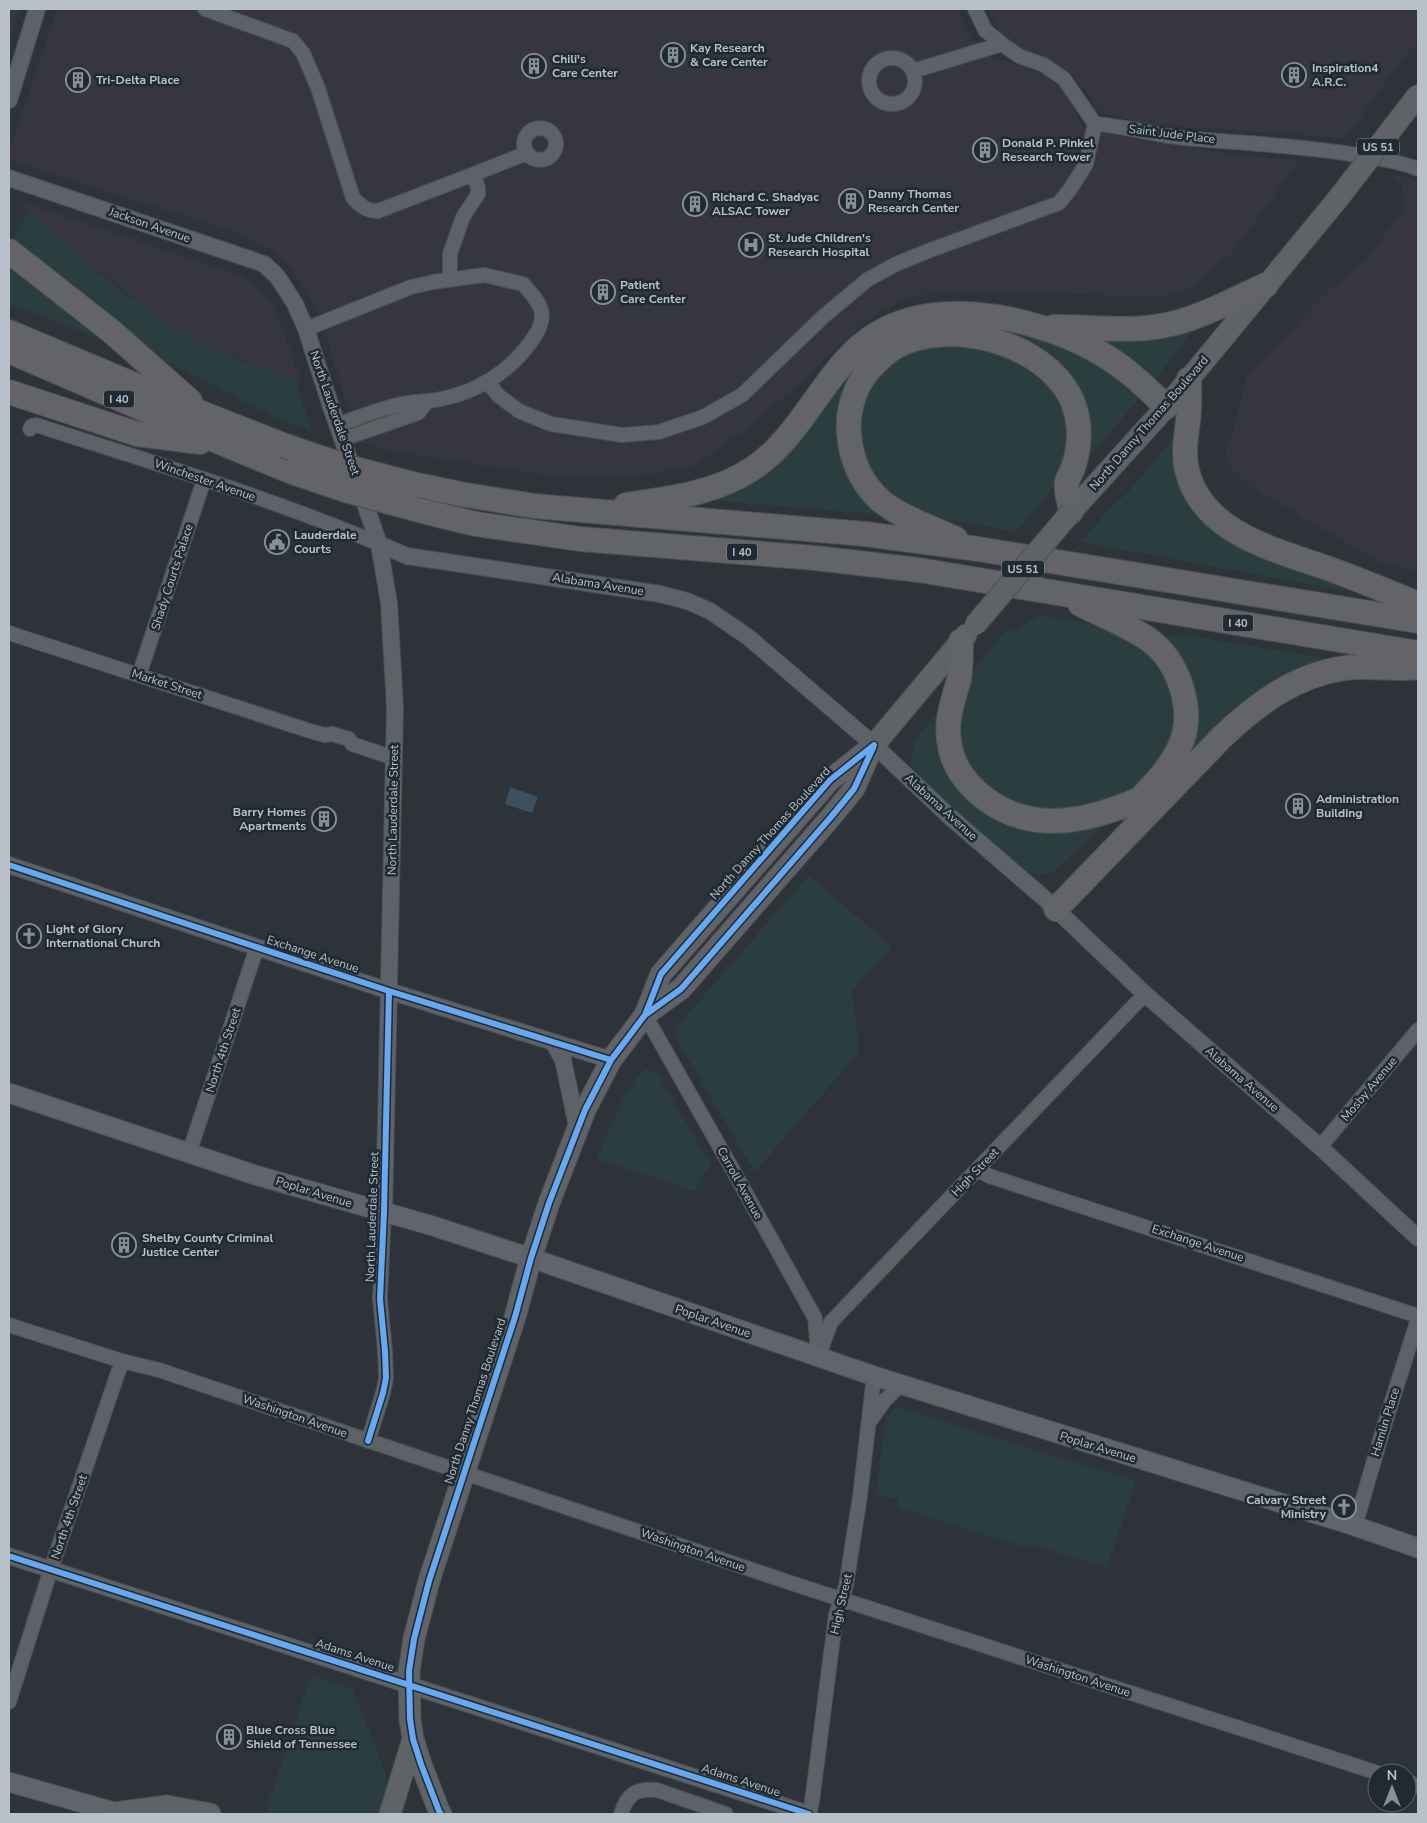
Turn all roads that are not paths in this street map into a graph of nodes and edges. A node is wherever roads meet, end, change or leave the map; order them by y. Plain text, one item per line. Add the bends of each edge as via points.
1 (37, 9) edge
2 (205, 9) edge
3 (975, 9) edge
4 (1002, 44) junction
5 (912, 71) dead end
6 (1418, 95) edge
7 (9, 100) edge
8 (1095, 124) junction
9 (527, 153) dead end
10 (1418, 169) edge
11 (474, 174) junction
12 (9, 178) edge
13 (13, 254) edge
14 (450, 279) junction
15 (283, 284) joint
16 (1266, 285) junction
17 (1045, 328) junction
18 (306, 329) junction
19 (9, 332) edge
20 (9, 351) edge
21 (1189, 379) junction
22 (488, 383) junction
23 (9, 392) edge
24 (1166, 407) junction
25 (204, 414) junction
26 (30, 429) dead end
27 (340, 432) junction
28 (228, 446) junction
29 (204, 480) junction
30 (589, 511) junction
31 (1071, 512) junction
32 (379, 544) junction
33 (978, 549) junction
34 (1058, 593) junction
35 (1418, 604) edge
36 (1418, 621) edge
37 (9, 633) edge
38 (968, 633) junction
39 (1418, 653) edge
40 (1418, 667) edge
41 (140, 675) junction
42 (874, 745) junction
43 (394, 758) junction
44 (1140, 799) junction
45 (9, 865) edge
46 (1050, 903) junction
47 (257, 947) junction
48 (389, 991) junction
49 (1145, 994) junction
50 (645, 1016) junction
51 (1418, 1030) edge
52 (553, 1042) junction
53 (611, 1060) junction
54 (9, 1093) edge
55 (578, 1131) junction
56 (1320, 1147) junction
57 (189, 1153) junction
58 (978, 1169) junction
59 (384, 1212) junction
60 (1418, 1238) edge
61 (531, 1258) junction
62 (1418, 1318) edge
63 (9, 1325) edge
64 (818, 1357) junction
65 (122, 1361) junction
66 (874, 1376) junction
67 (902, 1384) junction
68 (870, 1422) junction
69 (368, 1441) junction
70 (464, 1472) junction
71 (1355, 1526) junction
72 (1418, 1548) edge
73 (9, 1556) edge
74 (51, 1569) junction
75 (841, 1599) junction
76 (408, 1684) junction
77 (9, 1702) edge
78 (413, 1739) junction
79 (1367, 1769) edge
80 (9, 1782) edge
81 (118, 1814) edge
82 (210, 1814) edge
83 (390, 1814) edge
84 (437, 1814) edge
85 (621, 1814) edge
86 (726, 1814) edge
87 (809, 1814) edge

1 - 7 street
2 - 11 street via 294,41 303,53 314,80 353,198 360,206 378,211
3 - 4 street via 985,30
4 - 5 street
4 - 8 street via 1019,56 1044,65 1064,80
6 - 16 main road, North Danny Thomas Boulevard / US 51, bridge
8 - 10 street, Saint Jude Place via 1184,138 1293,146 1373,157
8 - 22 street via 1086,164 1059,203 928,251 867,280 824,316 742,395 703,417 658,432 622,435 551,424 519,411
9 - 11 street
11 - 14 street via 478,194 464,217 450,254
12 - 15 street, Jackson Avenue via 255,260 270,269
13 - 25 highway via 111,331
14 - 18 street via 411,288
14 - 22 street via 484,275 523,284 541,307 539,332 520,357
15 - 18 street, North Lauderdale Street
16 - 17 highway via 1187,320 1167,325 1124,329
16 - 21 main road, North Danny Thomas Boulevard / US 51
17 - 24 highway via 1112,360 1142,382
17 - 30 highway via 962,315 930,316 893,325 859,348 787,438 752,469 719,486 696,493
18 - 27 street, North Lauderdale Street
19 - 25 highway, I 40
20 - 28 highway, I 40
21 - 24 main road, North Danny Thomas Boulevard / US 51
21 - 35 highway via 1185,435 1187,472 1197,495 1212,514 1259,543
22 - 27 street via 427,402 418,413
23 - 28 highway via 137,434
24 - 31 main road, North Danny Thomas Boulevard / US 51
25 - 30 highway, I 40, bridge via 348,467 417,485 534,506
26 - 29 street, Winchester Avenue via 36,425
27 - 32 street, North Lauderdale Street
28 - 34 highway, I 40, bridge via 344,490 476,524 654,546 866,563
29 - 32 street, Winchester Avenue via 328,522
29 - 41 street, Shady Courts Palace
30 - 33 highway, I 40 via 865,534
31 - 33 highway via 1067,482 1078,454 1080,436 1071,399 1057,377 1026,353 993,341 944,335 912,340 884,355 858,386 849,416 853,460 870,489 893,509
31 - 38 main road, North Danny Thomas Boulevard / US 51, bridge
32 - 42 street, Alabama Avenue via 407,556 660,594 710,610 748,637
32 - 43 street, North Lauderdale Street via 389,603 395,686
33 - 36 highway, I 40
34 - 39 highway, I 40
34 - 44 highway via 1148,639 1164,654 1178,677 1186,715 1182,741 1169,766
37 - 41 street, Market Street
38 - 42 main road, North Danny Thomas Boulevard / US 51
38 - 44 highway via 949,722 950,746 960,772 981,795 1019,816 1052,821 1094,816
40 - 46 highway via 1346,668 1308,678 1271,695 1222,737
41 - 43 street, Market Street via 325,736 332,734 349,739 352,744
42 - 46 street, Alabama Avenue via 949,816
42 - 50 main road, North Danny Thomas Boulevard / US 51 via 854,789 831,817 681,989
43 - 48 street, North Lauderdale Street
44 - 46 highway
45 - 47 street, Exchange Avenue
46 - 49 street, Alabama Avenue
47 - 48 street, Exchange Avenue
47 - 57 street, North 4th Street
48 - 52 street, Exchange Avenue
48 - 59 street, North Lauderdale Street
49 - 56 street, Alabama Avenue
49 - 58 street, High Street
50 - 53 main road, North Danny Thomas Boulevard / US 51
50 - 64 street, Carroll Avenue via 815,1318
51 - 56 street, Mosby Avenue
52 - 53 street, Exchange Avenue
52 - 55 street via 564,1060
53 - 55 main road, North Danny Thomas Boulevard / US 51 via 585,1110
54 - 57 main road, Poplar Avenue
55 - 61 main road, North Danny Thomas Boulevard / US 51 via 549,1202
56 - 60 street, Alabama Avenue
57 - 59 main road, Poplar Avenue
58 - 62 street, Exchange Avenue via 988,1176
58 - 64 street, High Street via 831,1322
59 - 61 main road, Poplar Avenue
59 - 69 street, North Lauderdale Street via 380,1299 386,1378
61 - 64 main road, Poplar Avenue
61 - 70 main road, North Danny Thomas Boulevard / US 51
62 - 71 street, Hamlin Place
63 - 65 street, Washington Avenue
64 - 66 main road, Poplar Avenue
65 - 69 street, Washington Avenue via 159,1370
65 - 74 street, North 4th Street
66 - 67 main road, Poplar Avenue
66 - 68 street, High Street
67 - 68 street, High Street via 879,1407
67 - 71 main road, Poplar Avenue
68 - 75 street, High Street via 846,1586
69 - 70 street, Washington Avenue
70 - 75 street, Washington Avenue
70 - 76 main road, North Danny Thomas Boulevard / US 51 via 417,1624
71 - 72 main road, Poplar Avenue
73 - 74 street, Adams Avenue
74 - 76 street, Adams Avenue
74 - 77 street, North 4th Street
75 - 79 street, Washington Avenue
75 - 87 street, High Street via 836,1614
76 - 78 main road, North Danny Thomas Boulevard / US 51
76 - 87 street, Adams Avenue
78 - 83 main road
78 - 84 main road, North Danny Thomas Boulevard / US 51
80 - 81 main road
81 - 82 main road via 167,1806
85 - 86 street via 627,1799 646,1789

